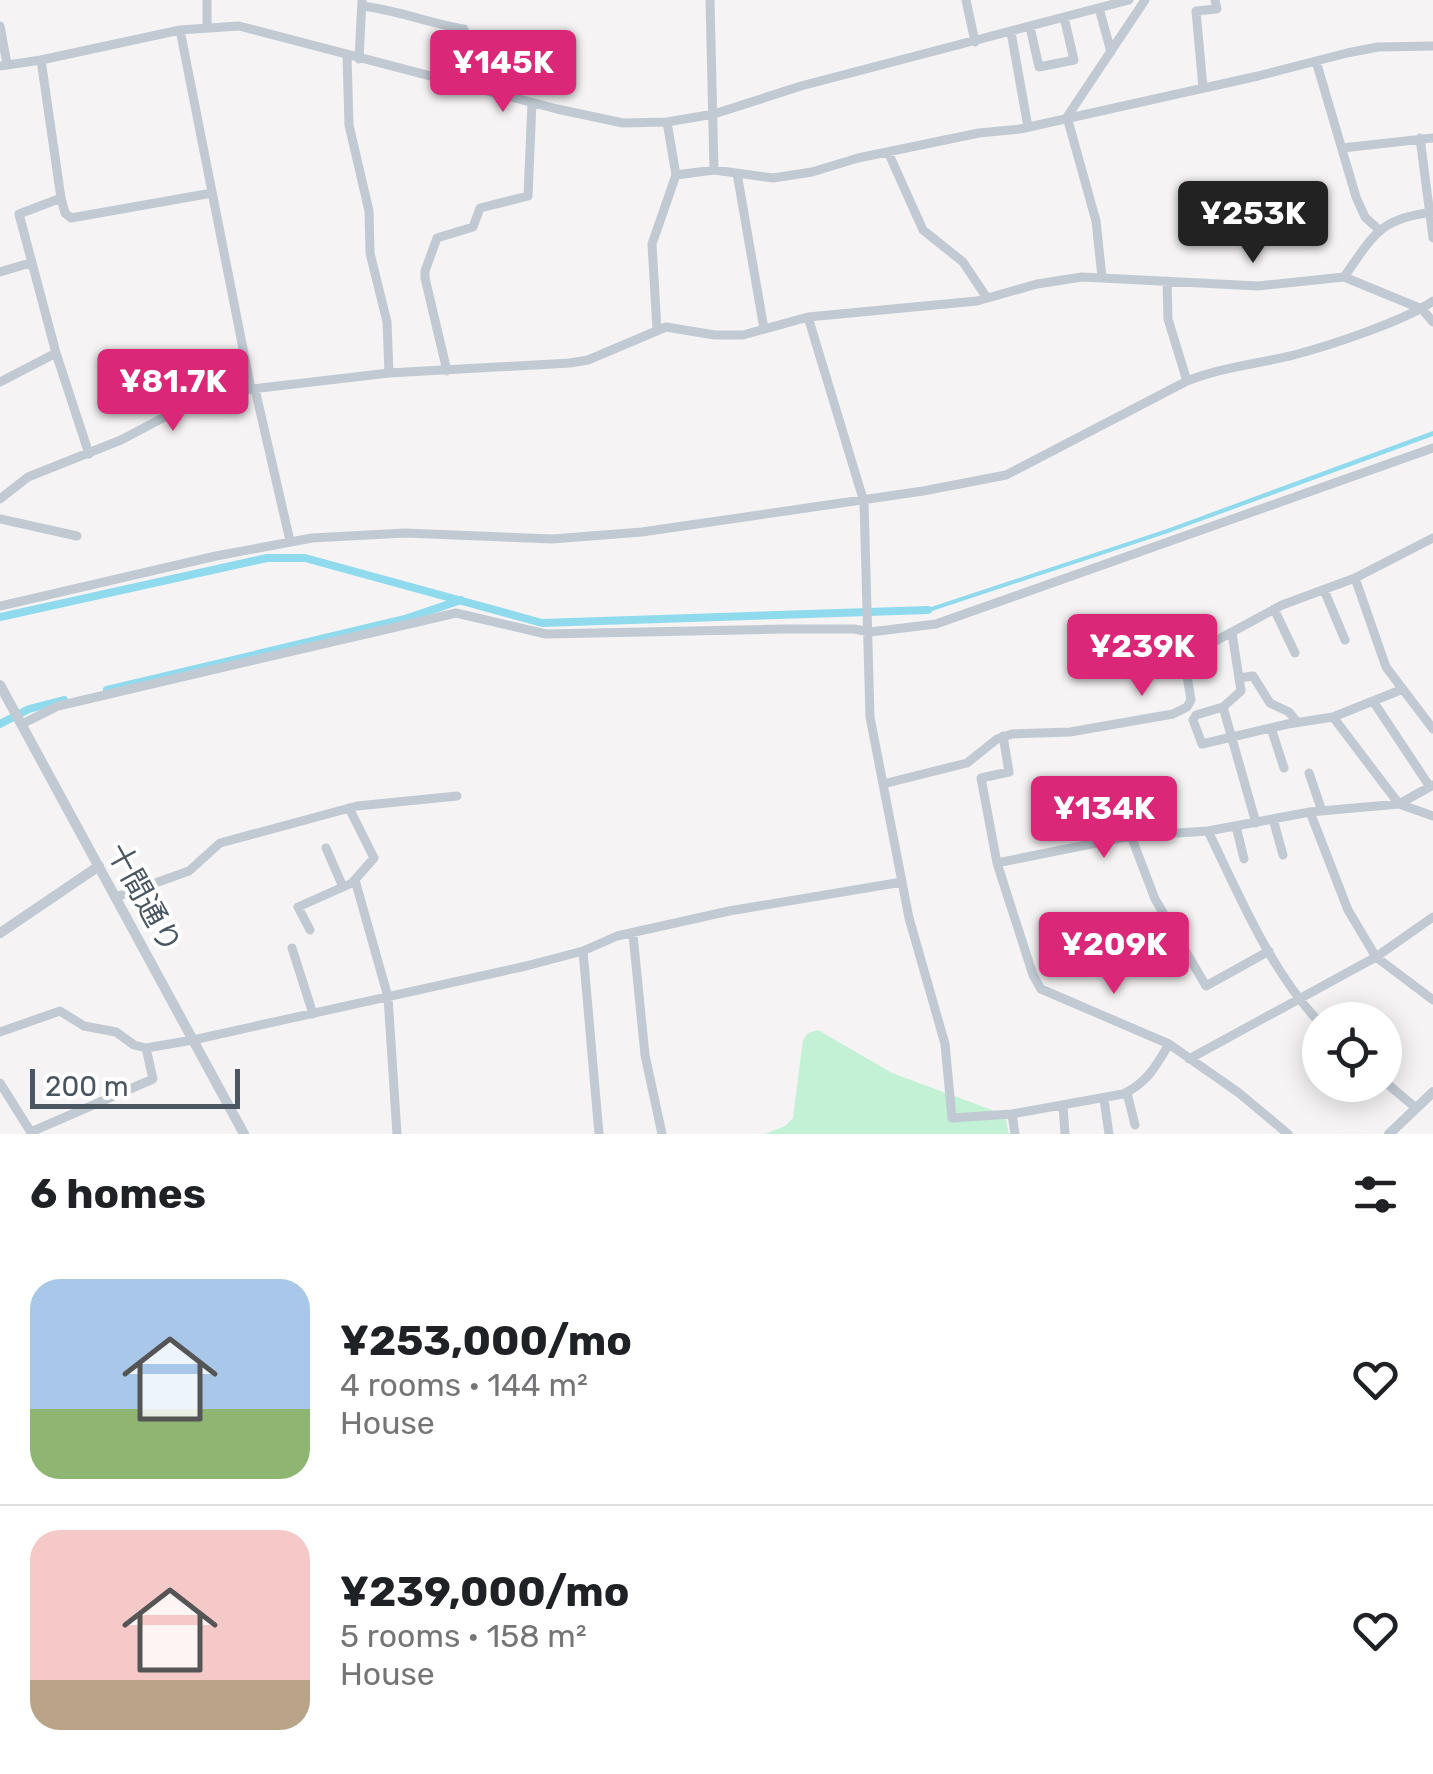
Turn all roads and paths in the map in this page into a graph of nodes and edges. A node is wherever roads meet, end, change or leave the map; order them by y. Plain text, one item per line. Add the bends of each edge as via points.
1 (208, 0) edge
2 (710, 0) edge
3 (966, 0) edge
4 (1128, 0) edge
5 (1146, 0) edge
6 (1216, 0) edge
7 (362, 3) edge
8 (1104, 5) edge
9 (1064, 18) junction
10 (0, 26) edge
11 (207, 27) junction
12 (1030, 27) junction
13 (464, 29) dead end
14 (180, 30) junction
15 (1011, 32) junction
16 (974, 42) junction
17 (1433, 46) edge
18 (1111, 52) junction
19 (346, 56) junction
20 (359, 59) junction
21 (40, 60) junction
22 (1316, 61) junction
23 (4, 65) edge
24 (1203, 88) junction
25 (532, 103) junction
26 (714, 114) junction
27 (1067, 117) junction
28 (668, 122) junction
29 (1028, 127) junction
30 (1420, 138) junction
31 (1433, 138) edge
32 (1342, 148) junction
33 (888, 152) junction
34 (714, 170) junction
35 (737, 173) junction
36 (676, 176) junction
37 (212, 193) junction
38 (61, 198) junction
39 (1432, 212) edge
40 (1378, 229) junction
41 (1433, 238) edge
42 (30, 264) junction
43 (0, 272) edge
44 (1102, 277) junction
45 (1344, 277) junction
46 (1167, 281) junction
47 (987, 298) junction
48 (1433, 301) edge
49 (1422, 309) junction
50 (808, 317) junction
51 (1433, 322) edge
52 (764, 329) junction
53 (657, 330) junction
54 (56, 353) junction
55 (447, 371) junction
56 (389, 373) junction
57 (1187, 381) junction
58 (0, 382) edge
59 (253, 389) junction
60 (1433, 448) edge
61 (90, 454) junction
62 (0, 499) edge
63 (864, 502) junction
64 (0, 519) edge
65 (78, 536) dead end
66 (1432, 540) edge
67 (290, 542) junction
68 (1355, 578) junction
69 (1324, 590) junction
70 (0, 606) edge
71 (428, 606) dead end
72 (1274, 610) junction
73 (434, 618) junction
74 (870, 632) junction
75 (1232, 633) junction
76 (1345, 640) dead end
77 (1295, 653) dead end
78 (1238, 678) junction
79 (0, 685) edge
80 (1403, 688) junction
81 (1373, 700) junction
82 (1223, 708) junction
83 (1428, 714) edge
84 (1333, 717) junction
85 (21, 722) junction
86 (1297, 722) junction
87 (1270, 728) junction
88 (1433, 728) edge
89 (1003, 736) junction
90 (1233, 737) junction
91 (1284, 768) dead end
92 (1310, 773) dead end
93 (883, 784) junction
94 (1432, 786) edge
95 (457, 796) dead end
96 (1399, 804) junction
97 (348, 808) junction
98 (1322, 811) junction
99 (1310, 812) junction
100 (1433, 816) edge
101 (1273, 819) junction
102 (1256, 822) junction
103 (1236, 826) junction
104 (1208, 831) junction
105 (1131, 836) junction
106 (326, 848) dead end
107 (1283, 855) dead end
108 (1244, 860) dead end
109 (996, 863) junction
110 (98, 866) junction
111 (355, 880) junction
112 (902, 882) junction
113 (343, 887) junction
114 (116, 898) junction
115 (1433, 917) edge
116 (310, 930) dead end
117 (0, 933) edge
118 (632, 935) junction
119 (292, 948) dead end
120 (583, 951) junction
121 (1270, 951) junction
122 (1376, 957) junction
123 (388, 997) junction
124 (1298, 999) junction
125 (1433, 1000) edge
126 (1302, 1003) edge
127 (314, 1014) junction
128 (0, 1032) edge
129 (193, 1040) junction
130 (1169, 1044) junction
131 (146, 1048) junction
132 (1189, 1059) junction
133 (0, 1083) edge
134 (1127, 1092) junction
135 (1433, 1092) edge
136 (1402, 1096) edge
137 (1104, 1099) junction
138 (1063, 1106) junction
139 (1416, 1108) junction
140 (1012, 1114) junction
141 (1135, 1126) dead end
142 (32, 1133) edge
143 (244, 1134) edge
144 (397, 1134) edge
145 (599, 1134) edge
146 (662, 1134) edge
147 (1015, 1134) edge
148 (1065, 1134) edge
149 (1109, 1134) edge
150 (1288, 1134) edge
151 (1390, 1134) edge

1 - 11 street
2 - 26 street
3 - 16 street
4 - 8 street
5 - 18 street
6 - 24 street via 1217,9 1196,11
7 - 13 street
7 - 20 street
8 - 9 street
8 - 18 street
9 - 12 street
9 - 12 street via 1074,60 1039,67
10 - 23 street
11 - 14 street
11 - 19 street via 239,26
12 - 15 street
14 - 21 street
14 - 37 street
15 - 16 street
15 - 29 street
16 - 26 street
17 - 22 street via 1378,47
18 - 27 street
19 - 20 street
19 - 56 street via 348,125 369,211
20 - 25 street
21 - 23 street
21 - 38 street
22 - 24 street
22 - 32 street
24 - 27 street
25 - 28 street via 624,122
25 - 55 street via 528,196 480,208 473,226 438,238 425,270
26 - 28 street
26 - 34 street
27 - 29 street
27 - 44 street via 1096,221
28 - 36 street
29 - 33 street
30 - 31 street
30 - 32 street
30 - 39 street
32 - 40 street via 1364,216
33 - 35 street via 773,178
33 - 47 street via 923,230 963,262
34 - 35 street
34 - 36 street
35 - 52 street
36 - 53 street via 652,244
37 - 38 street via 71,218
37 - 59 street
38 - 42 street via 20,214
39 - 40 street
39 - 41 street
40 - 45 street
42 - 43 street
42 - 54 street
44 - 46 street
44 - 47 street
45 - 46 street via 1258,286
45 - 49 street
46 - 57 street via 1168,319
47 - 50 street
48 - 49 street
49 - 51 street
49 - 57 street via 1296,354
50 - 52 street
50 - 63 street
52 - 53 street via 715,335
53 - 55 street via 570,364
54 - 58 street
54 - 61 street
55 - 56 street
56 - 59 street
57 - 63 street via 1006,475
59 - 61 street via 208,394
59 - 67 street
60 - 74 street via 936,624
61 - 62 street via 28,476
63 - 67 street via 552,539 372,533
63 - 74 street
64 - 65 street
66 - 68 street
67 - 70 street
68 - 69 street
68 - 80 street via 1386,668
69 - 72 street
69 - 76 street
71 - 73 street
72 - 75 street
72 - 77 street
73 - 74 street via 472,615 546,634
73 - 85 street via 58,706
74 - 93 street via 870,717
75 - 78 street
75 - 89 street via 1184,658 1191,700 1173,714
78 - 82 street via 1240,691
78 - 86 street via 1253,676 1270,703
79 - 85 street, 十間通り
80 - 81 street
80 - 83 street
81 - 84 street
81 - 94 street
82 - 90 street
82 - 90 street via 1193,720 1202,744
83 - 88 street
84 - 86 street
84 - 96 street
85 - 110 street, 十間通り
86 - 87 street
87 - 90 street
87 - 91 street
89 - 93 street via 967,763
89 - 109 street via 1009,772 981,778
90 - 102 street
92 - 98 street
93 - 112 street
94 - 96 street
95 - 97 street
96 - 98 street
96 - 100 street
97 - 111 street via 374,858
97 - 114 street via 220,843 189,871
98 - 99 street
99 - 101 street
99 - 122 street via 1348,910
101 - 102 street
101 - 107 street
102 - 103 street
103 - 104 street
103 - 108 street
104 - 105 street
104 - 121 street
105 - 109 street
105 - 121 street via 1154,899 1206,986
106 - 113 street
109 - 130 street via 1041,989
110 - 114 street, 十間通り
110 - 117 street
111 - 113 street
111 - 123 street
112 - 118 street
112 - 140 street via 942,1028 952,1118
113 - 116 street via 298,907
114 - 129 street, 十間通り
115 - 122 street
118 - 120 street
118 - 146 street via 645,1055
119 - 127 street
120 - 123 street
120 - 145 street
121 - 124 street
122 - 124 street
122 - 125 street
123 - 127 street
123 - 144 street
124 - 126 street
124 - 132 street
127 - 129 street
128 - 131 street via 60,1011
129 - 131 street
129 - 143 street, 十間通り
130 - 132 street
130 - 134 street via 1150,1076
131 - 142 street via 152,1078
132 - 150 street
133 - 142 street
134 - 137 street
134 - 141 street
135 - 139 street
136 - 139 street
137 - 138 street
137 - 149 street
138 - 140 street
138 - 148 street
139 - 151 street
140 - 147 street

